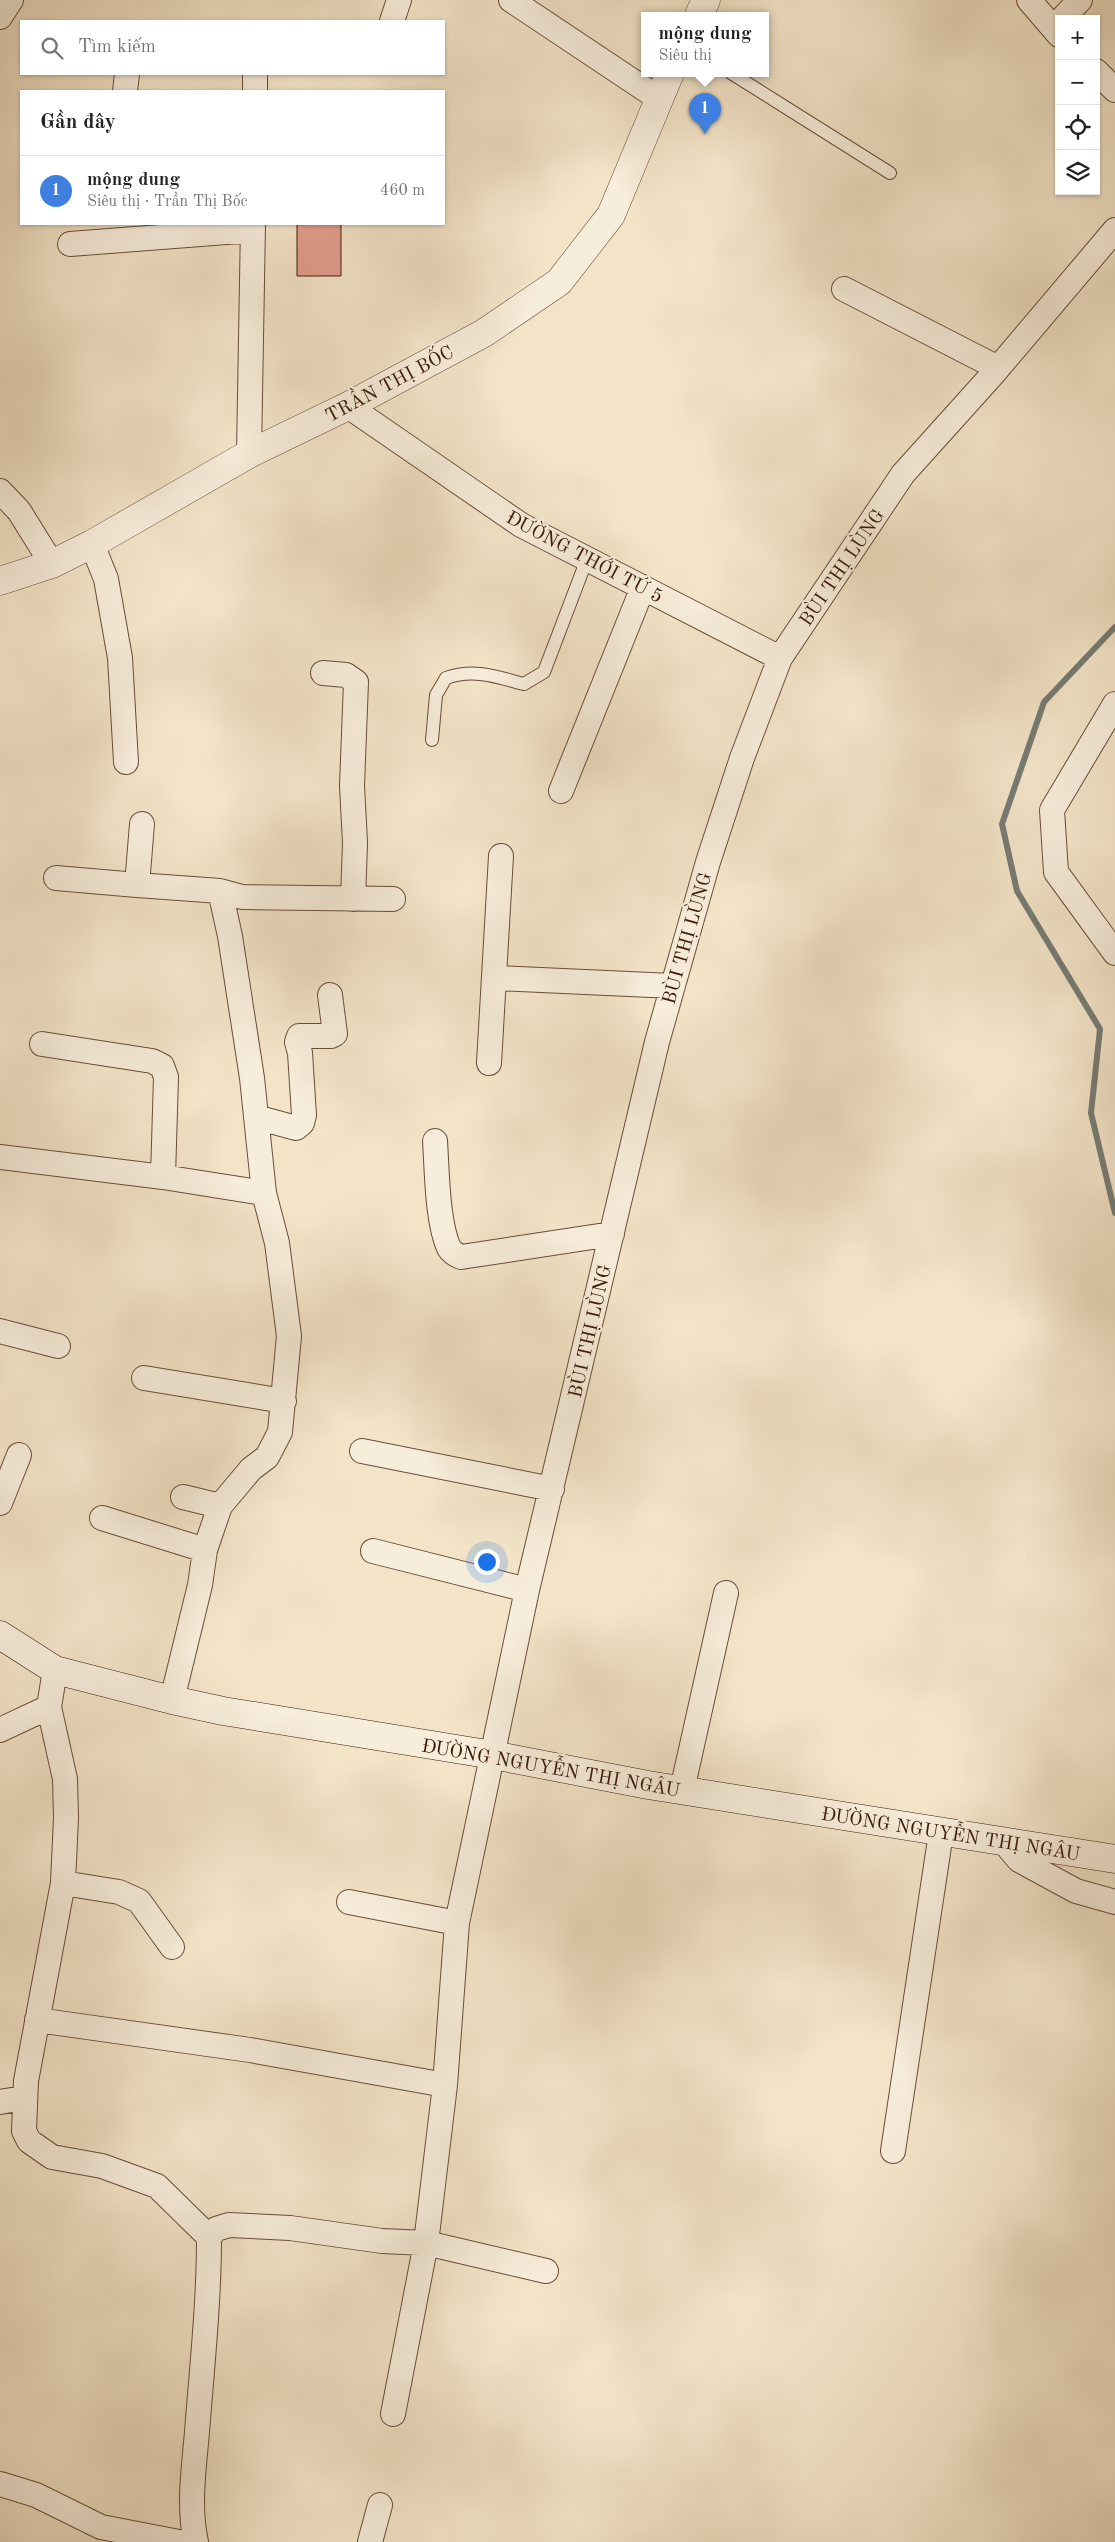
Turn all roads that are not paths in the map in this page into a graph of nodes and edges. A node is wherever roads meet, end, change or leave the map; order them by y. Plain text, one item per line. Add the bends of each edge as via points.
1 (10, 0) edge
2 (399, 0) edge
3 (511, 0) edge
4 (706, 0) edge
5 (1029, 0) edge
6 (1080, 0) edge
7 (700, 12) edge
8 (1067, 15) edge
9 (0, 17) edge
10 (392, 20) edge
11 (1055, 23) edge
12 (127, 75) edge
13 (255, 75) edge
14 (1100, 76) edge
15 (668, 77) edge
16 (736, 77) edge
17 (125, 90) edge
18 (255, 90) edge
19 (1115, 90) edge
20 (658, 98) junction
21 (890, 173) dead end
22 (253, 227) edge
23 (1115, 230) edge
24 (70, 244) dead end
25 (844, 289) dead end
26 (998, 368) junction
27 (348, 406) junction
28 (249, 454) junction
29 (0, 491) edge
30 (92, 544) junction
31 (587, 559) junction
32 (52, 564) junction
33 (0, 581) edge
34 (643, 587) junction
35 (780, 658) junction
36 (323, 673) dead end
37 (1115, 704) edge
38 (432, 740) dead end
39 (126, 762) dead end
40 (561, 791) dead end
41 (142, 824) dead end
42 (501, 856) dead end
43 (56, 878) dead end
44 (137, 885) junction
45 (220, 892) junction
46 (353, 899) junction
47 (393, 899) dead end
48 (1115, 953) edge
49 (496, 978) junction
50 (673, 986) junction
51 (330, 995) dead end
52 (42, 1044) dead end
53 (489, 1063) dead end
54 (256, 1117) junction
55 (434, 1141) dead end
56 (0, 1158) edge
57 (163, 1177) junction
58 (264, 1193) junction
59 (612, 1234) junction
60 (0, 1331) edge
61 (58, 1346) dead end
62 (144, 1378) dead end
63 (284, 1401) junction
64 (362, 1451) dead end
65 (19, 1455) dead end
66 (552, 1489) junction
67 (183, 1498) dead end
68 (0, 1503) edge
69 (220, 1506) junction
70 (102, 1518) dead end
71 (205, 1550) junction
72 (373, 1551) dead end
73 (527, 1590) junction
74 (726, 1593) dead end
75 (0, 1635) edge
76 (55, 1670) junction
77 (172, 1700) junction
78 (49, 1707) junction
79 (0, 1730) edge
80 (493, 1755) junction
81 (682, 1790) junction
82 (941, 1833) junction
83 (1003, 1841) junction
84 (1115, 1859) edge
85 (63, 1883) junction
86 (349, 1902) dead end
87 (1115, 1902) edge
88 (457, 1923) junction
89 (172, 1947) dead end
90 (37, 2020) junction
91 (445, 2085) junction
92 (24, 2098) junction
93 (0, 2102) edge
94 (893, 2151) dead end
95 (209, 2237) junction
96 (426, 2243) junction
97 (546, 2271) dead end
98 (393, 2414) dead end
99 (0, 2484) edge
100 (380, 2505) dead end
101 (179, 2542) edge
102 (196, 2542) edge
103 (370, 2542) edge

1 - 9 street
2 - 10 street
3 - 20 street
4 - 7 main road
5 - 11 street
6 - 8 street
12 - 17 street
13 - 18 street
14 - 19 street
15 - 20 main road, TRẦN THỊ BỐC
16 - 21 lane
20 - 27 main road, TRẦN THỊ BỐC via 611,215 559,282 484,333
22 - 24 street
22 - 28 street
23 - 26 street, BÙI THỊ LÙNG
25 - 26 street
26 - 35 street, BÙI THỊ LÙNG via 903,474
27 - 28 main road, TRẦN THỊ BỐC
27 - 31 street, ĐƯỜNG THỚI TỨ 5 via 521,525
28 - 30 main road, TRẦN THỊ BỐC
29 - 32 street via 19,511
30 - 32 main road, TRẦN THỊ BỐC
30 - 39 street via 106,579 120,658
31 - 34 street, ĐƯỜNG THỚI TỨ 5
31 - 38 lane via 544,672 524,684 461,672 446,678 436,695
32 - 33 main road, TRẦN THỊ BỐC
34 - 35 street, ĐƯỜNG THỚI TỨ 5
34 - 40 street
35 - 50 street, BÙI THỊ LÙNG via 729,796
36 - 46 street via 346,675 356,682 352,786
37 - 48 street via 1052,810 1056,872
41 - 44 street
42 - 49 street
43 - 44 street
44 - 45 street
45 - 46 street via 242,897
45 - 54 street via 230,936
46 - 47 street
49 - 50 street
49 - 53 street
50 - 59 street, BÙI THỊ LÙNG
51 - 54 street via 335,1034 299,1036 297,1042 302,1123 296,1128
52 - 57 street via 152,1061 162,1066 166,1077
54 - 58 street
55 - 59 street via 443,1220 449,1248 455,1255 461,1257
56 - 57 street
57 - 58 street
58 - 63 street via 277,1243 289,1336
59 - 66 street, BÙI THỊ LÙNG
60 - 61 street
62 - 63 street
63 - 69 street via 280,1432 267,1457 251,1469
64 - 66 street
65 - 68 street
66 - 73 street, BÙI THỊ LÙNG
67 - 69 street
69 - 71 street
70 - 71 street
71 - 77 street
72 - 73 street
73 - 80 street, BÙI THỊ LÙNG
74 - 81 street
75 - 76 main road, ĐƯỜNG NGUYỄN THỊ NGÂU
76 - 77 main road, ĐƯỜNG NGUYỄN THỊ NGÂU
76 - 78 street
77 - 80 main road, ĐƯỜNG NGUYỄN THỊ NGÂU
78 - 79 street
78 - 85 street via 65,1779
80 - 81 main road, ĐƯỜNG NGUYỄN THỊ NGÂU
80 - 88 street, BÙI THỊ LÙNG
81 - 82 main road, ĐƯỜNG NGUYỄN THỊ NGÂU
82 - 83 main road, ĐƯỜNG NGUYỄN THỊ NGÂU
82 - 94 street
83 - 84 main road, ĐƯỜNG NGUYỄN THỊ NGÂU
83 - 87 street via 1019,1860 1076,1891
85 - 89 street via 119,1892 138,1901
85 - 90 street
86 - 88 street
88 - 91 street, BÙI THỊ LÙNG
90 - 91 street via 250,2050
90 - 92 street
91 - 96 street, BÙI THỊ LÙNG
92 - 93 street
92 - 95 street via 24,2131 29,2141 52,2157 102,2166 157,2186
95 - 96 street via 216,2229 229,2225 290,2228 382,2241
95 - 102 street via 192,2499 192,2526
96 - 97 street
96 - 98 street, BÙI THỊ LÙNG
99 - 101 street via 36,2496 101,2527
100 - 103 street

